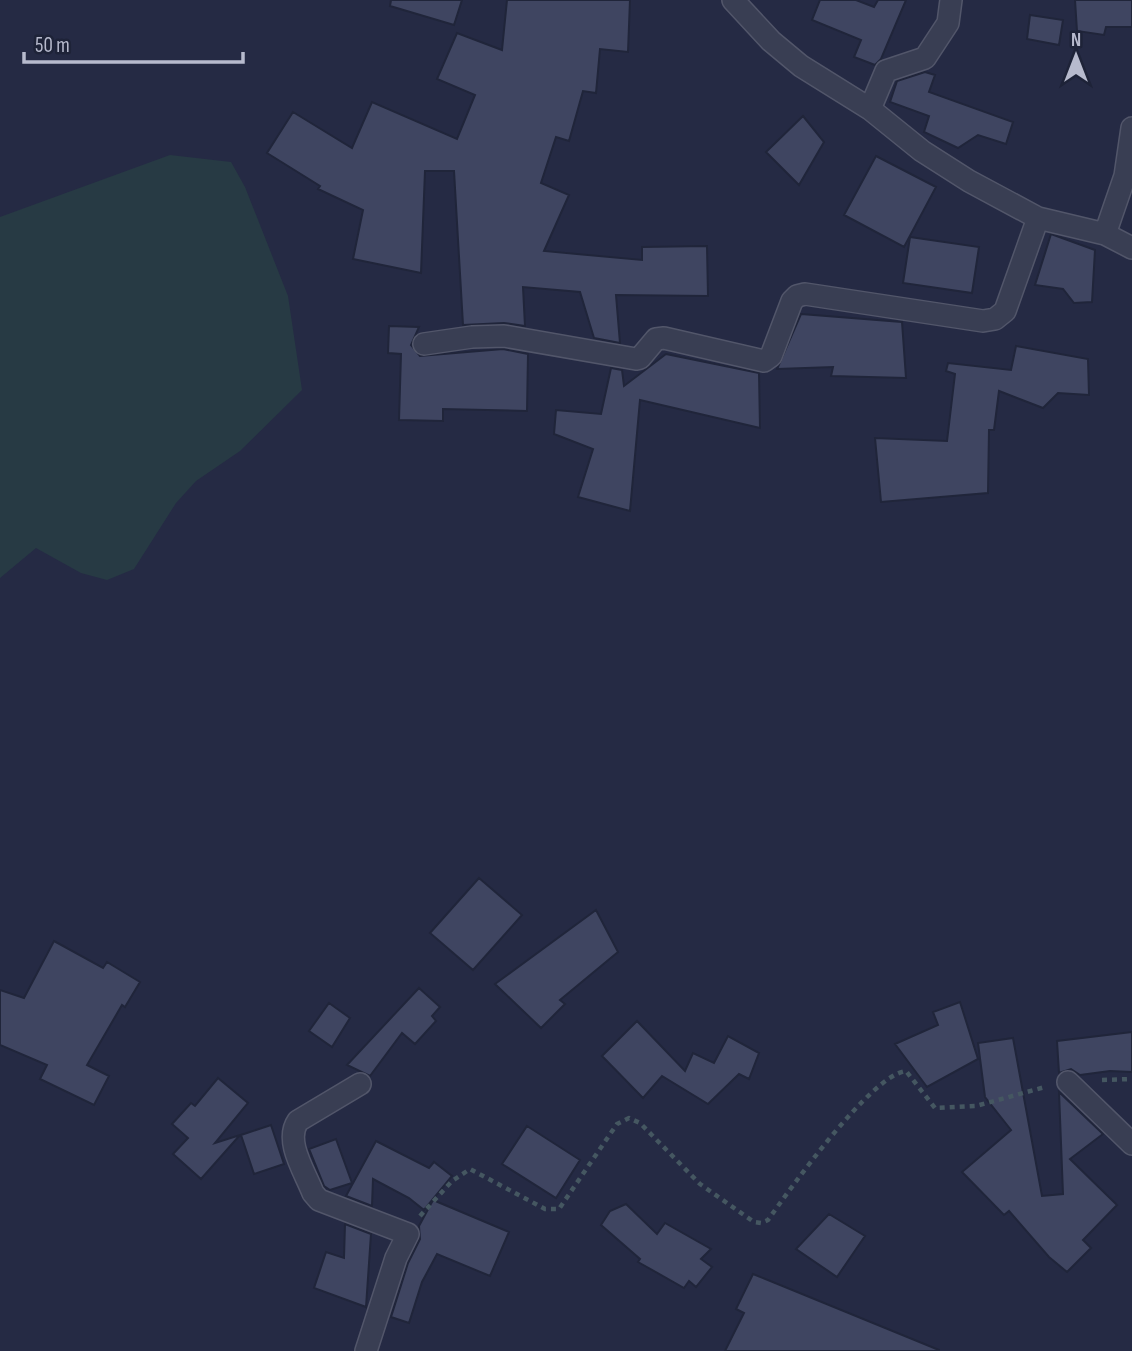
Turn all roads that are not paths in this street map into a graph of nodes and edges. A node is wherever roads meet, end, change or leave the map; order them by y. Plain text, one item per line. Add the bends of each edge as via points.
1 (733, 0) edge
2 (951, 0) edge
3 (870, 109) junction
4 (1132, 128) edge
5 (1038, 218) junction
6 (1105, 234) junction
7 (1132, 248) edge
8 (424, 344) dead end
9 (1068, 1082) road end
10 (360, 1084) dead end
11 (1132, 1144) edge
12 (366, 1351) edge

1 - 3 street via 802,66
2 - 3 street via 948,23 925,58 886,71
3 - 5 street via 922,151
4 - 6 street via 1125,176
5 - 6 street
5 - 8 street via 1005,311 995,319 983,321 805,294 792,301 771,356 764,361 664,338 656,339 636,359 504,336
6 - 7 street
9 - 11 street
10 - 12 street via 298,1121 291,1130 292,1142 319,1200 408,1234

